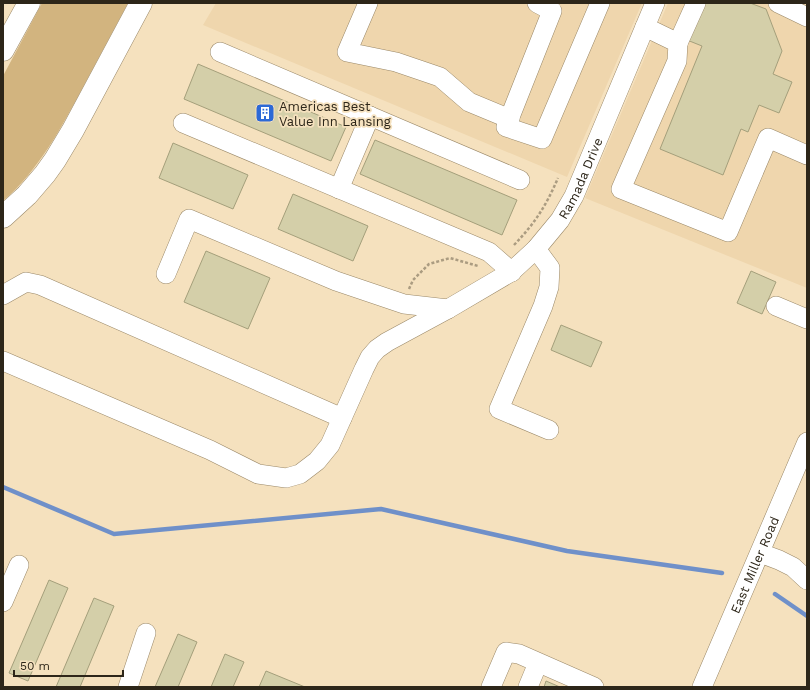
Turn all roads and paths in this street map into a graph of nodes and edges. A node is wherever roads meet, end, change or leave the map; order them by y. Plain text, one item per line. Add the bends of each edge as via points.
1 (29, 3) edge
2 (141, 3) edge
3 (368, 3) edge
4 (537, 3) edge
5 (600, 3) edge
6 (655, 3) edge
7 (696, 3) edge
8 (777, 3) edge
9 (807, 17) edge
10 (645, 27) junction
11 (678, 43) junction
12 (3, 50) edge
13 (220, 52) dead end
14 (370, 116) junction
15 (510, 118) junction
16 (183, 123) dead end
17 (807, 155) edge
18 (520, 180) dead end
19 (339, 189) junction
20 (3, 217) edge
21 (536, 248) junction
22 (512, 272) junction
23 (166, 274) dead end
24 (3, 295) edge
25 (776, 306) dead end
26 (448, 309) junction
27 (807, 319) edge
28 (3, 361) edge
29 (342, 418) junction
30 (549, 430) dead end
31 (807, 442) edge
32 (802, 468) edge
33 (760, 553) junction
34 (19, 566) dead end
35 (807, 580) edge
36 (3, 602) edge
37 (146, 633) dead end
38 (538, 663) junction
39 (128, 687) edge
40 (491, 687) edge
41 (528, 687) edge
42 (594, 687) edge
43 (702, 687) edge

1 - 12 highway
2 - 20 highway via 55,160 27,195
3 - 15 street via 347,52 396,62 440,77 469,102
4 - 15 street via 552,11
5 - 15 street via 542,139 506,127
6 - 10 street, Ramada Drive
7 - 11 street
8 - 9 street
10 - 11 street
10 - 21 street, Ramada Drive via 574,196 560,220
11 - 17 street via 677,61 621,189 728,232 768,138
13 - 14 street
14 - 18 street
14 - 19 street
16 - 19 street
19 - 22 street via 489,252
21 - 22 street, Ramada Drive
21 - 30 street via 550,268 549,287 499,409
22 - 26 street, Ramada Drive
23 - 26 street via 189,219 336,281 404,304
24 - 29 street via 26,282 40,284
25 - 27 street
26 - 29 street, Ramada Drive via 377,349 370,357
28 - 29 street, Ramada Drive via 210,450 258,474 286,478 300,474 317,461 330,445
31 - 32 street, East Miller Road
32 - 33 street, East Miller Road
33 - 35 street via 793,567
33 - 43 street, East Miller Road
34 - 36 street
37 - 39 street
38 - 40 street via 519,654 506,652
38 - 41 street
38 - 42 street

